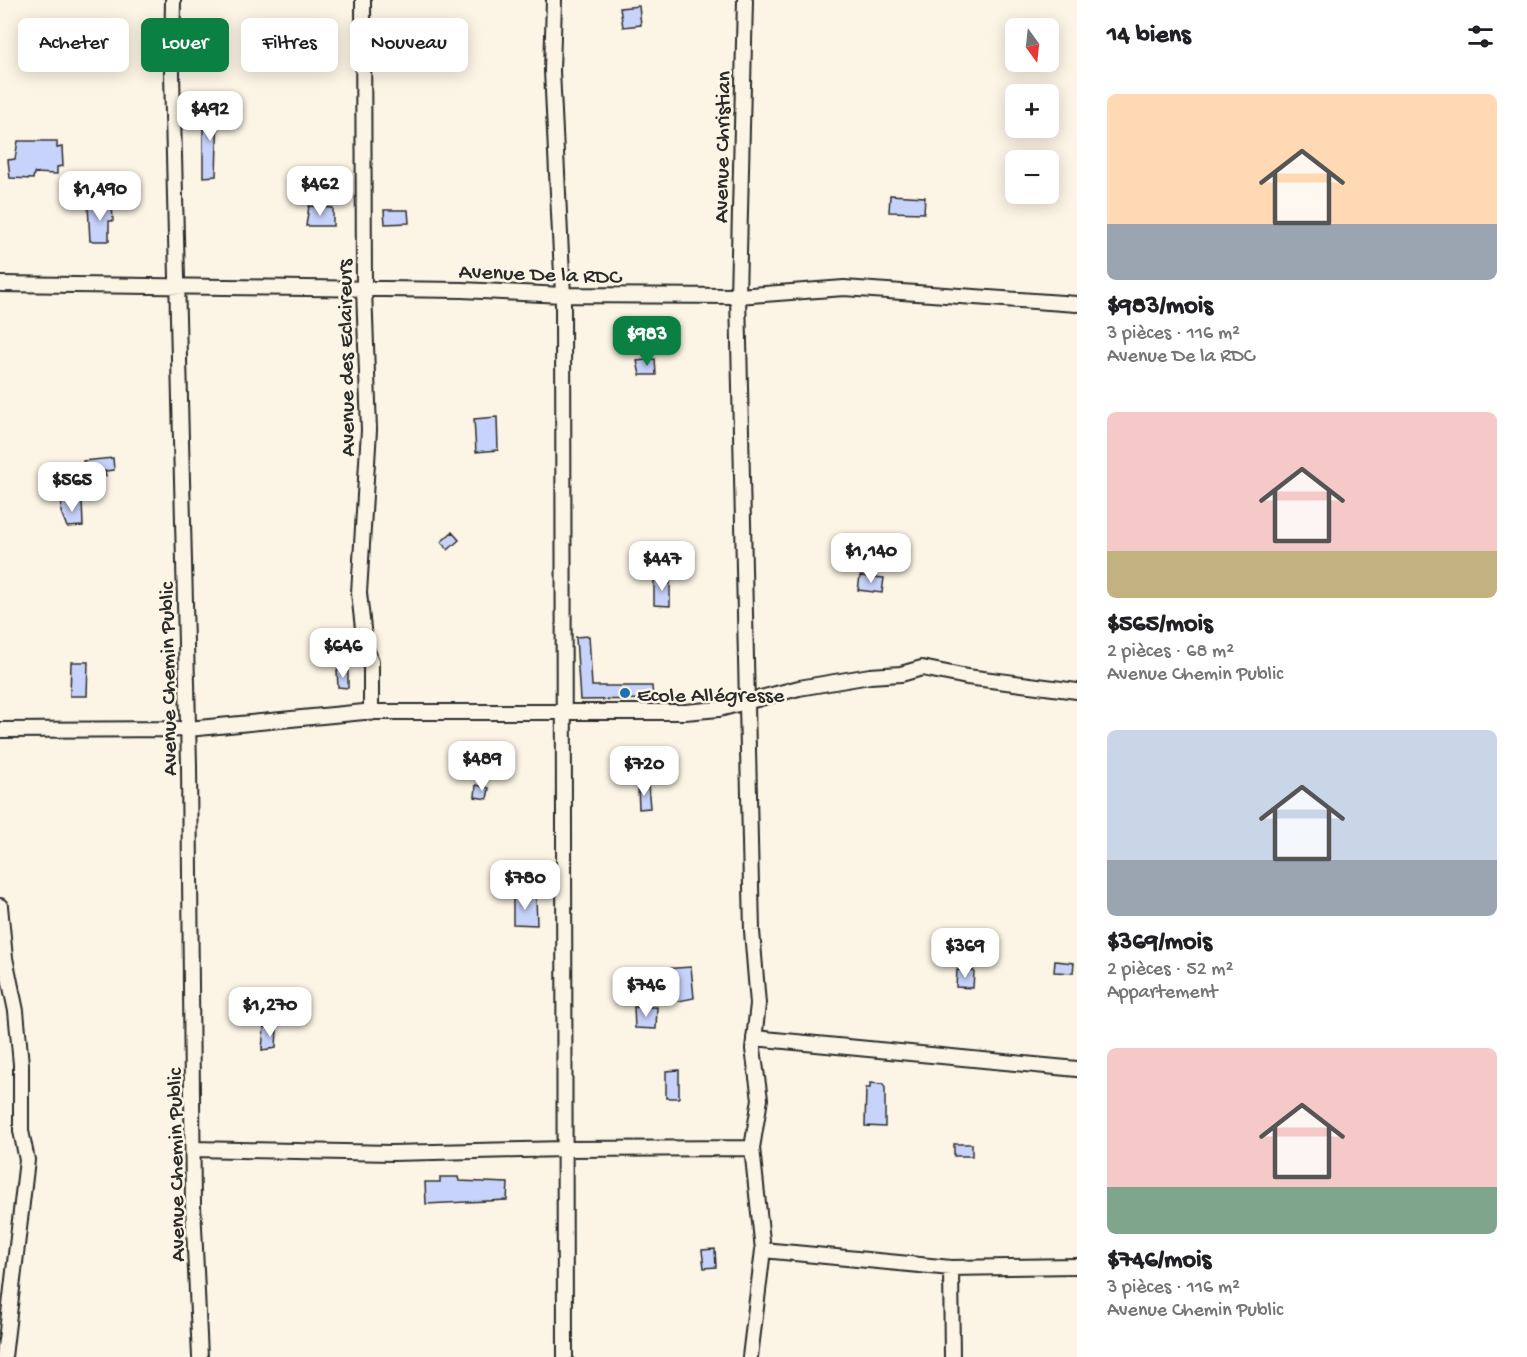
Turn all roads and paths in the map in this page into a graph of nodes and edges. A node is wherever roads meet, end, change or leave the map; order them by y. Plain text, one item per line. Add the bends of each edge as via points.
1 (173, 0) edge
2 (363, 0) edge
3 (554, 0) edge
4 (745, 0) edge
5 (0, 284) edge
6 (178, 288) junction
7 (363, 289) junction
8 (563, 296) junction
9 (738, 296) junction
10 (1077, 304) edge
11 (1077, 691) edge
12 (747, 703) junction
13 (371, 712) junction
14 (562, 713) junction
15 (188, 729) junction
16 (0, 730) edge
17 (0, 906) edge
18 (754, 1038) junction
19 (1077, 1069) edge
20 (752, 1148) junction
21 (193, 1149) junction
22 (565, 1149) junction
23 (763, 1250) junction
24 (1077, 1266) edge
25 (951, 1269) junction
26 (4, 1357) edge
27 (200, 1357) edge
28 (565, 1357) edge
29 (750, 1357) edge
30 (952, 1357) edge

1 - 6 street, Avenue Chemin Public
2 - 7 street, Avenue des Eclaireurs
3 - 8 street via 552,72
4 - 9 street, Avenue Christian
5 - 6 street, Avenue De la RDC
6 - 7 street, Avenue De la RDC
6 - 15 street, Avenue Chemin Public
7 - 8 street, Avenue De la RDC
7 - 13 street, Avenue des Eclaireurs via 369,430 359,593 370,661
8 - 9 street, Avenue De la RDC
8 - 14 street
9 - 10 street, Avenue De la RDC via 844,288
9 - 12 street, Avenue Christian
11 - 12 street via 922,668 808,687
12 - 14 street via 685,712
12 - 18 street, Avenue Christian via 752,932 758,1004
13 - 14 street
13 - 15 street
14 - 22 street
15 - 16 street
15 - 21 street, Avenue Chemin Public
17 - 26 street via 16,1011 21,1131 27,1160
18 - 19 street
18 - 20 street, Avenue Christian via 760,1099
20 - 22 street
20 - 23 street, Avenue Christian
21 - 22 street via 392,1154
21 - 27 street, Avenue Chemin Public
22 - 28 street
23 - 25 street
23 - 29 street, Avenue Christian
24 - 25 street
25 - 30 street

